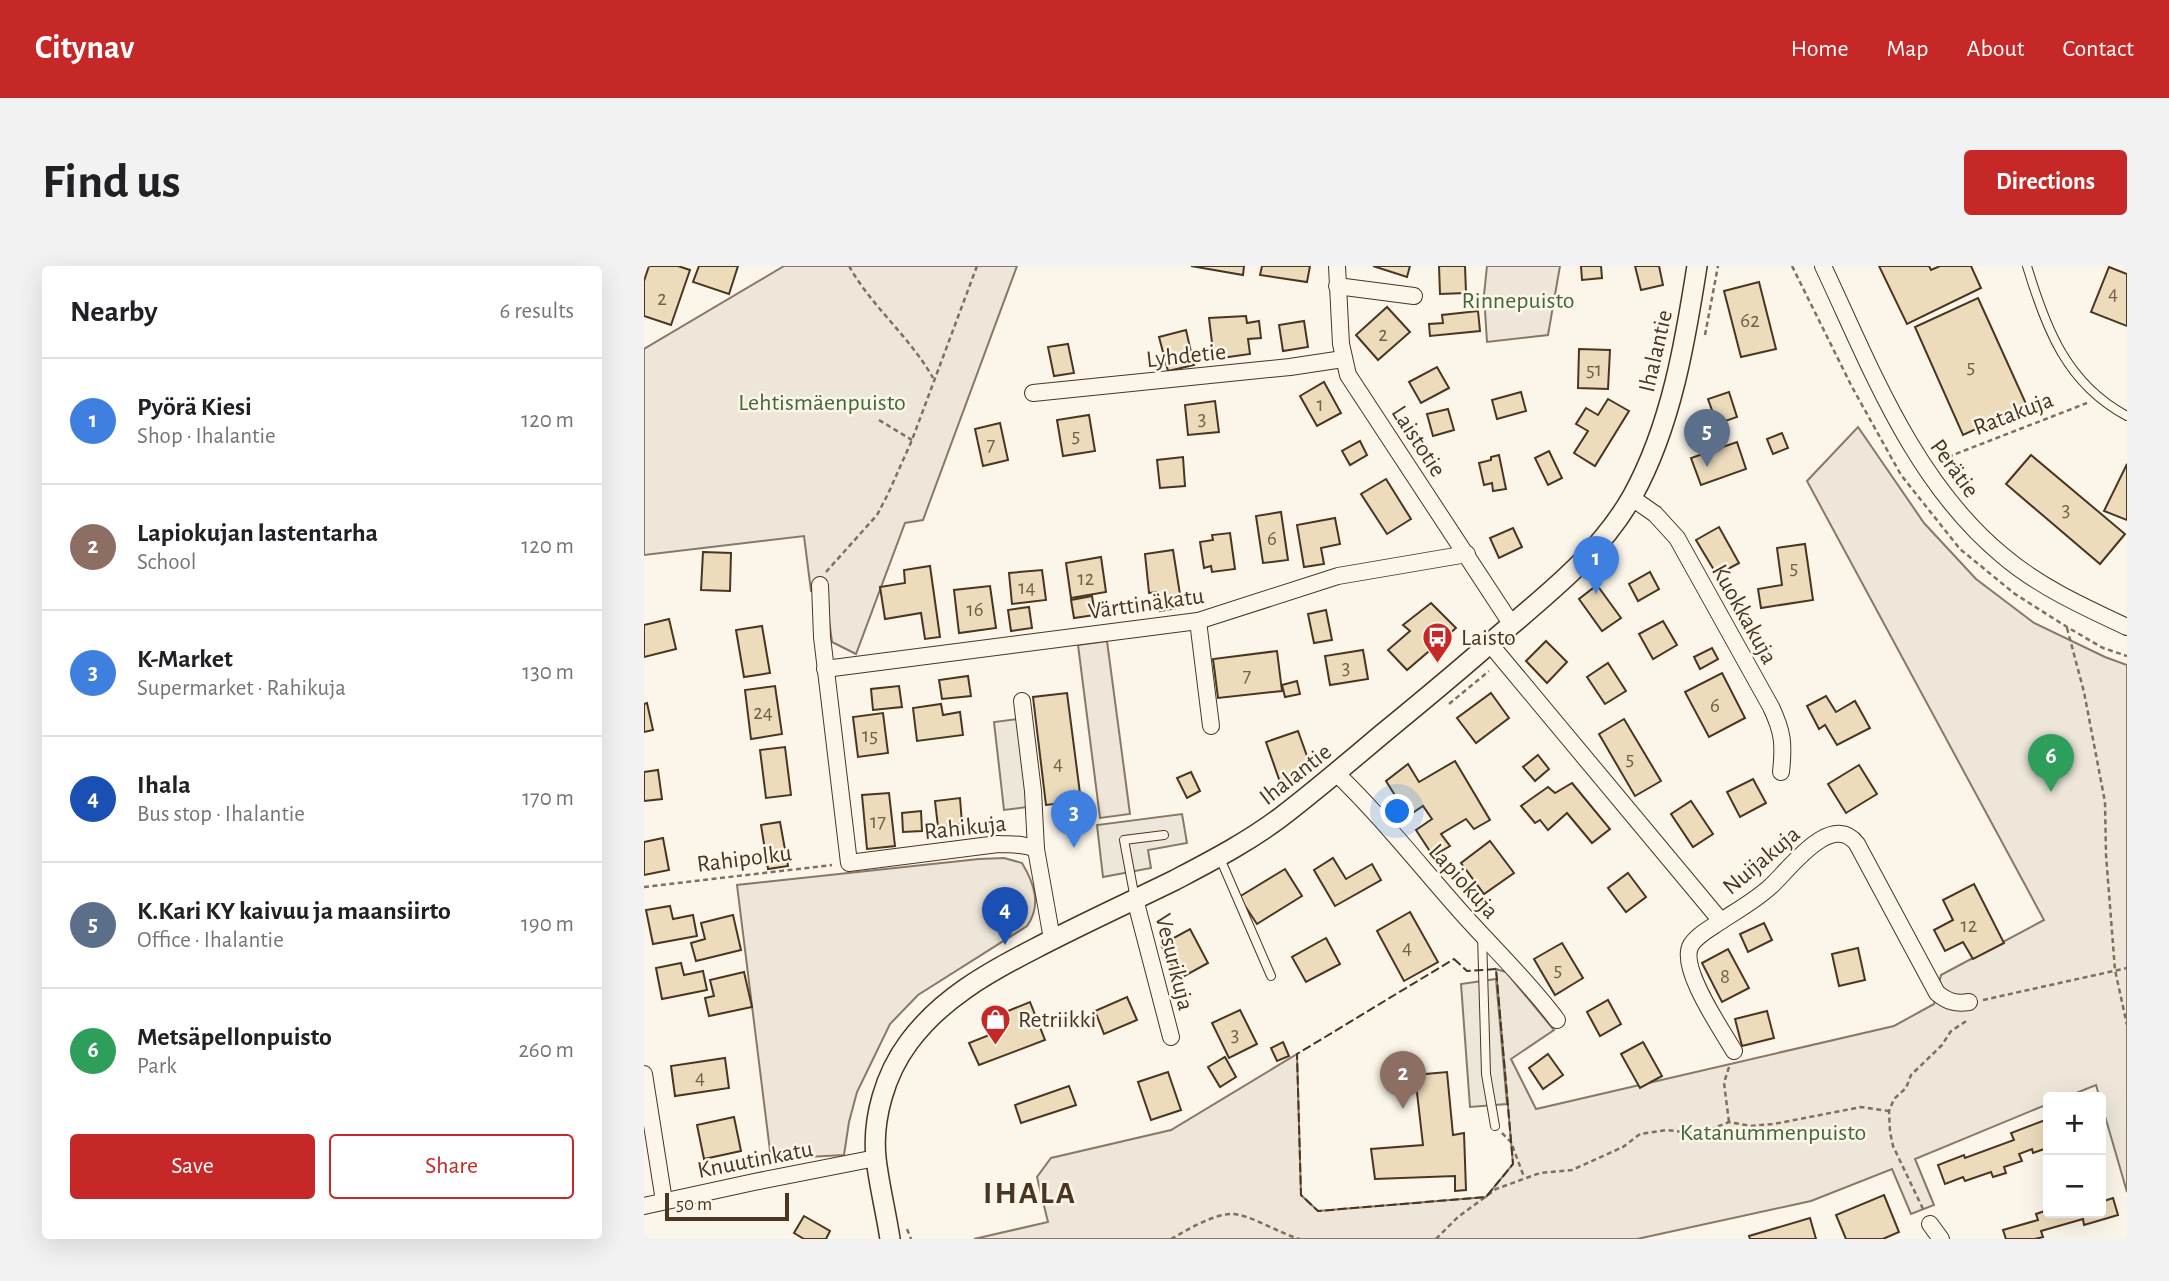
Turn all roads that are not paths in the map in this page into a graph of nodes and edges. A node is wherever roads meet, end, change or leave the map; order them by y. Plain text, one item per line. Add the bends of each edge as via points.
1 (1337, 266) edge
2 (1697, 266) edge
3 (1823, 266) edge
4 (2027, 266) edge
5 (1337, 286) junction
6 (1415, 296) dead end
7 (1343, 359) junction
8 (1032, 393) dead end
9 (2127, 416) edge
10 (1632, 498) junction
11 (1467, 554) junction
12 (820, 585) road end
13 (1198, 621) junction
14 (1512, 625) junction
15 (2127, 627) edge
16 (1490, 643) junction
17 (825, 669) junction
18 (1022, 701) dead end
19 (1212, 726) dead end
20 (1781, 772) dead end
21 (1336, 773) junction
22 (1164, 835) dead end
23 (1035, 849) junction
24 (1219, 856) junction
25 (1135, 899) junction
26 (1721, 920) junction
27 (1482, 935) junction
28 (1052, 939) junction
29 (1271, 976) dead end
30 (1971, 1010) road end
31 (1557, 1020) dead end
32 (1171, 1037) dead end
33 (1734, 1051) road end
34 (644, 1074) edge
35 (1495, 1126) road end
36 (876, 1158) junction
37 (664, 1201) junction
38 (644, 1206) edge
39 (1930, 1224) road end
40 (890, 1239) edge
41 (1941, 1239) edge

1 - 5 street, Laistotie
2 - 10 street, Ihalantie via 1665,418
3 - 15 street, Perätie via 1910,444 1959,514 2003,557 2058,593
4 - 9 lane via 2057,345 2074,374 2098,398
5 - 6 street
5 - 7 street, Laistotie
7 - 8 street, Lyhdetie
7 - 11 street, Laistotie via 1348,375
10 - 14 street, Ihalantie via 1578,565
10 - 20 street, Kuokkakuja via 1677,538 1780,725 1784,744
11 - 13 street, Värttinäkatu via 1338,576
11 - 14 street, Laistotie
12 - 17 street
13 - 17 street, Värttinäkatu
13 - 19 street
14 - 16 street, Ihalantie
16 - 21 street, Ihalantie
16 - 26 street, Nuijakuja
17 - 23 street, Rahikuja via 849,863 998,844
18 - 23 street
21 - 24 street, Ihalantie via 1279,819
21 - 27 street, Lapiokuja
22 - 25 lane via 1124,840
23 - 28 street, Rahikuja
24 - 25 street, Ihalantie
24 - 29 lane
25 - 28 street, Ihalantie
25 - 32 street, Vesurikuja
26 - 30 street, Nuijakuja via 1753,901 1813,844 1846,835 1857,844 1937,993
26 - 33 street via 1696,939 1688,957 1693,977
27 - 31 street, Lapiokuja
27 - 35 lane via 1486,1074
28 - 36 street, Ihalantie via 968,986 932,1015 907,1044 878,1111
34 - 37 street
36 - 37 street, Knuutinkatu
36 - 40 street, Ihalantie
37 - 38 street, Knuutinkatu
39 - 41 street

